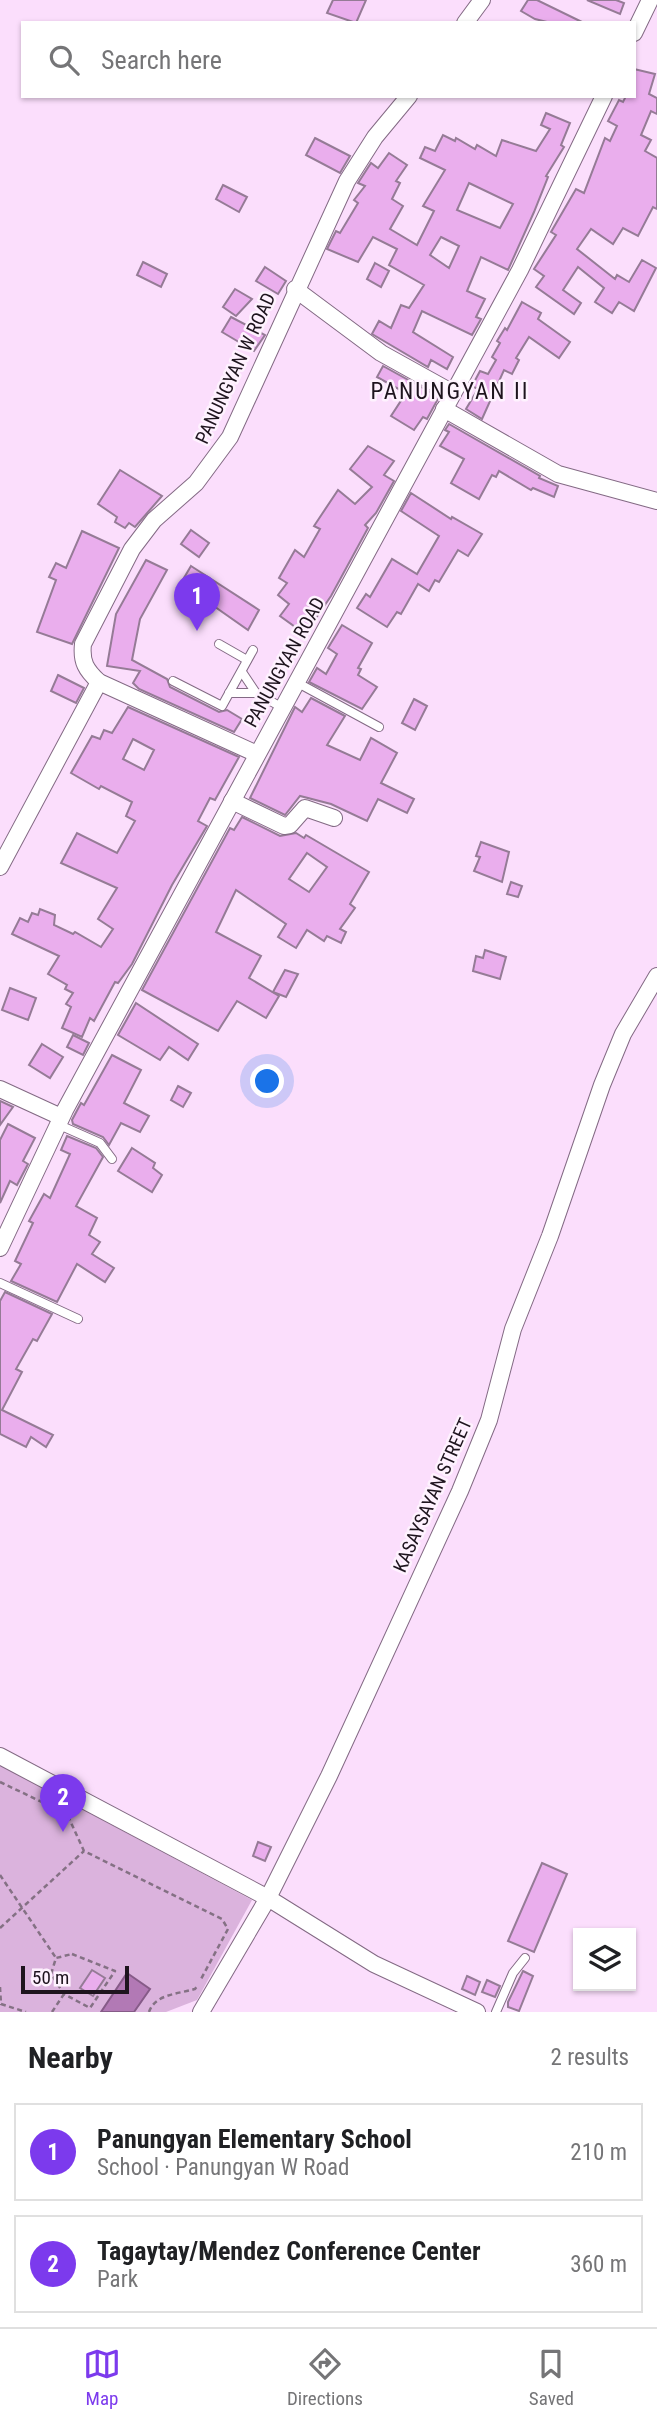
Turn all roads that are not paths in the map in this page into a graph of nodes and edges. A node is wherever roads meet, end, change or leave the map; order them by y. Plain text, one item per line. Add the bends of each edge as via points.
1 (482, 0) edge
2 (650, 0) edge
3 (466, 21) edge
4 (636, 29) edge
5 (407, 98) edge
6 (603, 98) edge
7 (295, 289) junction
8 (453, 393) junction
9 (444, 409) junction
10 (657, 501) edge
11 (219, 644) dead end
12 (253, 650) dead end
13 (247, 660) junction
14 (242, 672) junction
15 (173, 681) dead end
16 (99, 682) junction
17 (298, 683) junction
18 (229, 693) junction
19 (257, 693) junction
20 (283, 708) junction
21 (379, 727) dead end
22 (257, 754) junction
23 (232, 801) junction
24 (334, 818) dead end
25 (0, 867) edge
26 (657, 976) edge
27 (0, 1089) edge
28 (59, 1121) junction
29 (112, 1159) dead end
30 (0, 1248) edge
31 (0, 1283) edge
32 (78, 1319) dead end
33 (0, 1756) edge
34 (268, 1898) junction
35 (525, 1958) dead end
36 (201, 2012) edge
37 (477, 2012) edge
38 (496, 2012) edge

1 - 3 street
2 - 4 street
5 - 7 street, PANUNGYAN W ROAD via 347,181
6 - 8 street, PANUNGYAN ROAD via 520,270
7 - 8 street via 381,353
7 - 16 street, PANUNGYAN W ROAD via 230,437 196,484 154,520 132,550 90,628 82,659
8 - 9 street, PANUNGYAN ROAD
9 - 10 street via 558,474
9 - 17 street, PANUNGYAN ROAD
11 - 13 lane
12 - 13 lane
13 - 14 lane
14 - 18 lane
14 - 19 lane
15 - 18 lane via 222,706
16 - 22 street
16 - 25 street
17 - 20 street, PANUNGYAN ROAD
17 - 21 lane
18 - 19 lane
19 - 20 lane
20 - 22 street, PANUNGYAN ROAD
22 - 23 street, PANUNGYAN ROAD
23 - 24 street via 284,826 305,808
23 - 28 street, PANUNGYAN ROAD
26 - 34 street, KASAYSAYAN STREET via 623,1034 602,1085 513,1329 489,1420 460,1491
27 - 28 street
28 - 29 lane via 100,1143
28 - 30 street, PANUNGYAN ROAD
31 - 32 lane
33 - 34 street
34 - 36 street, KASAYSAYAN STREET
34 - 37 street via 374,1964
35 - 38 lane

